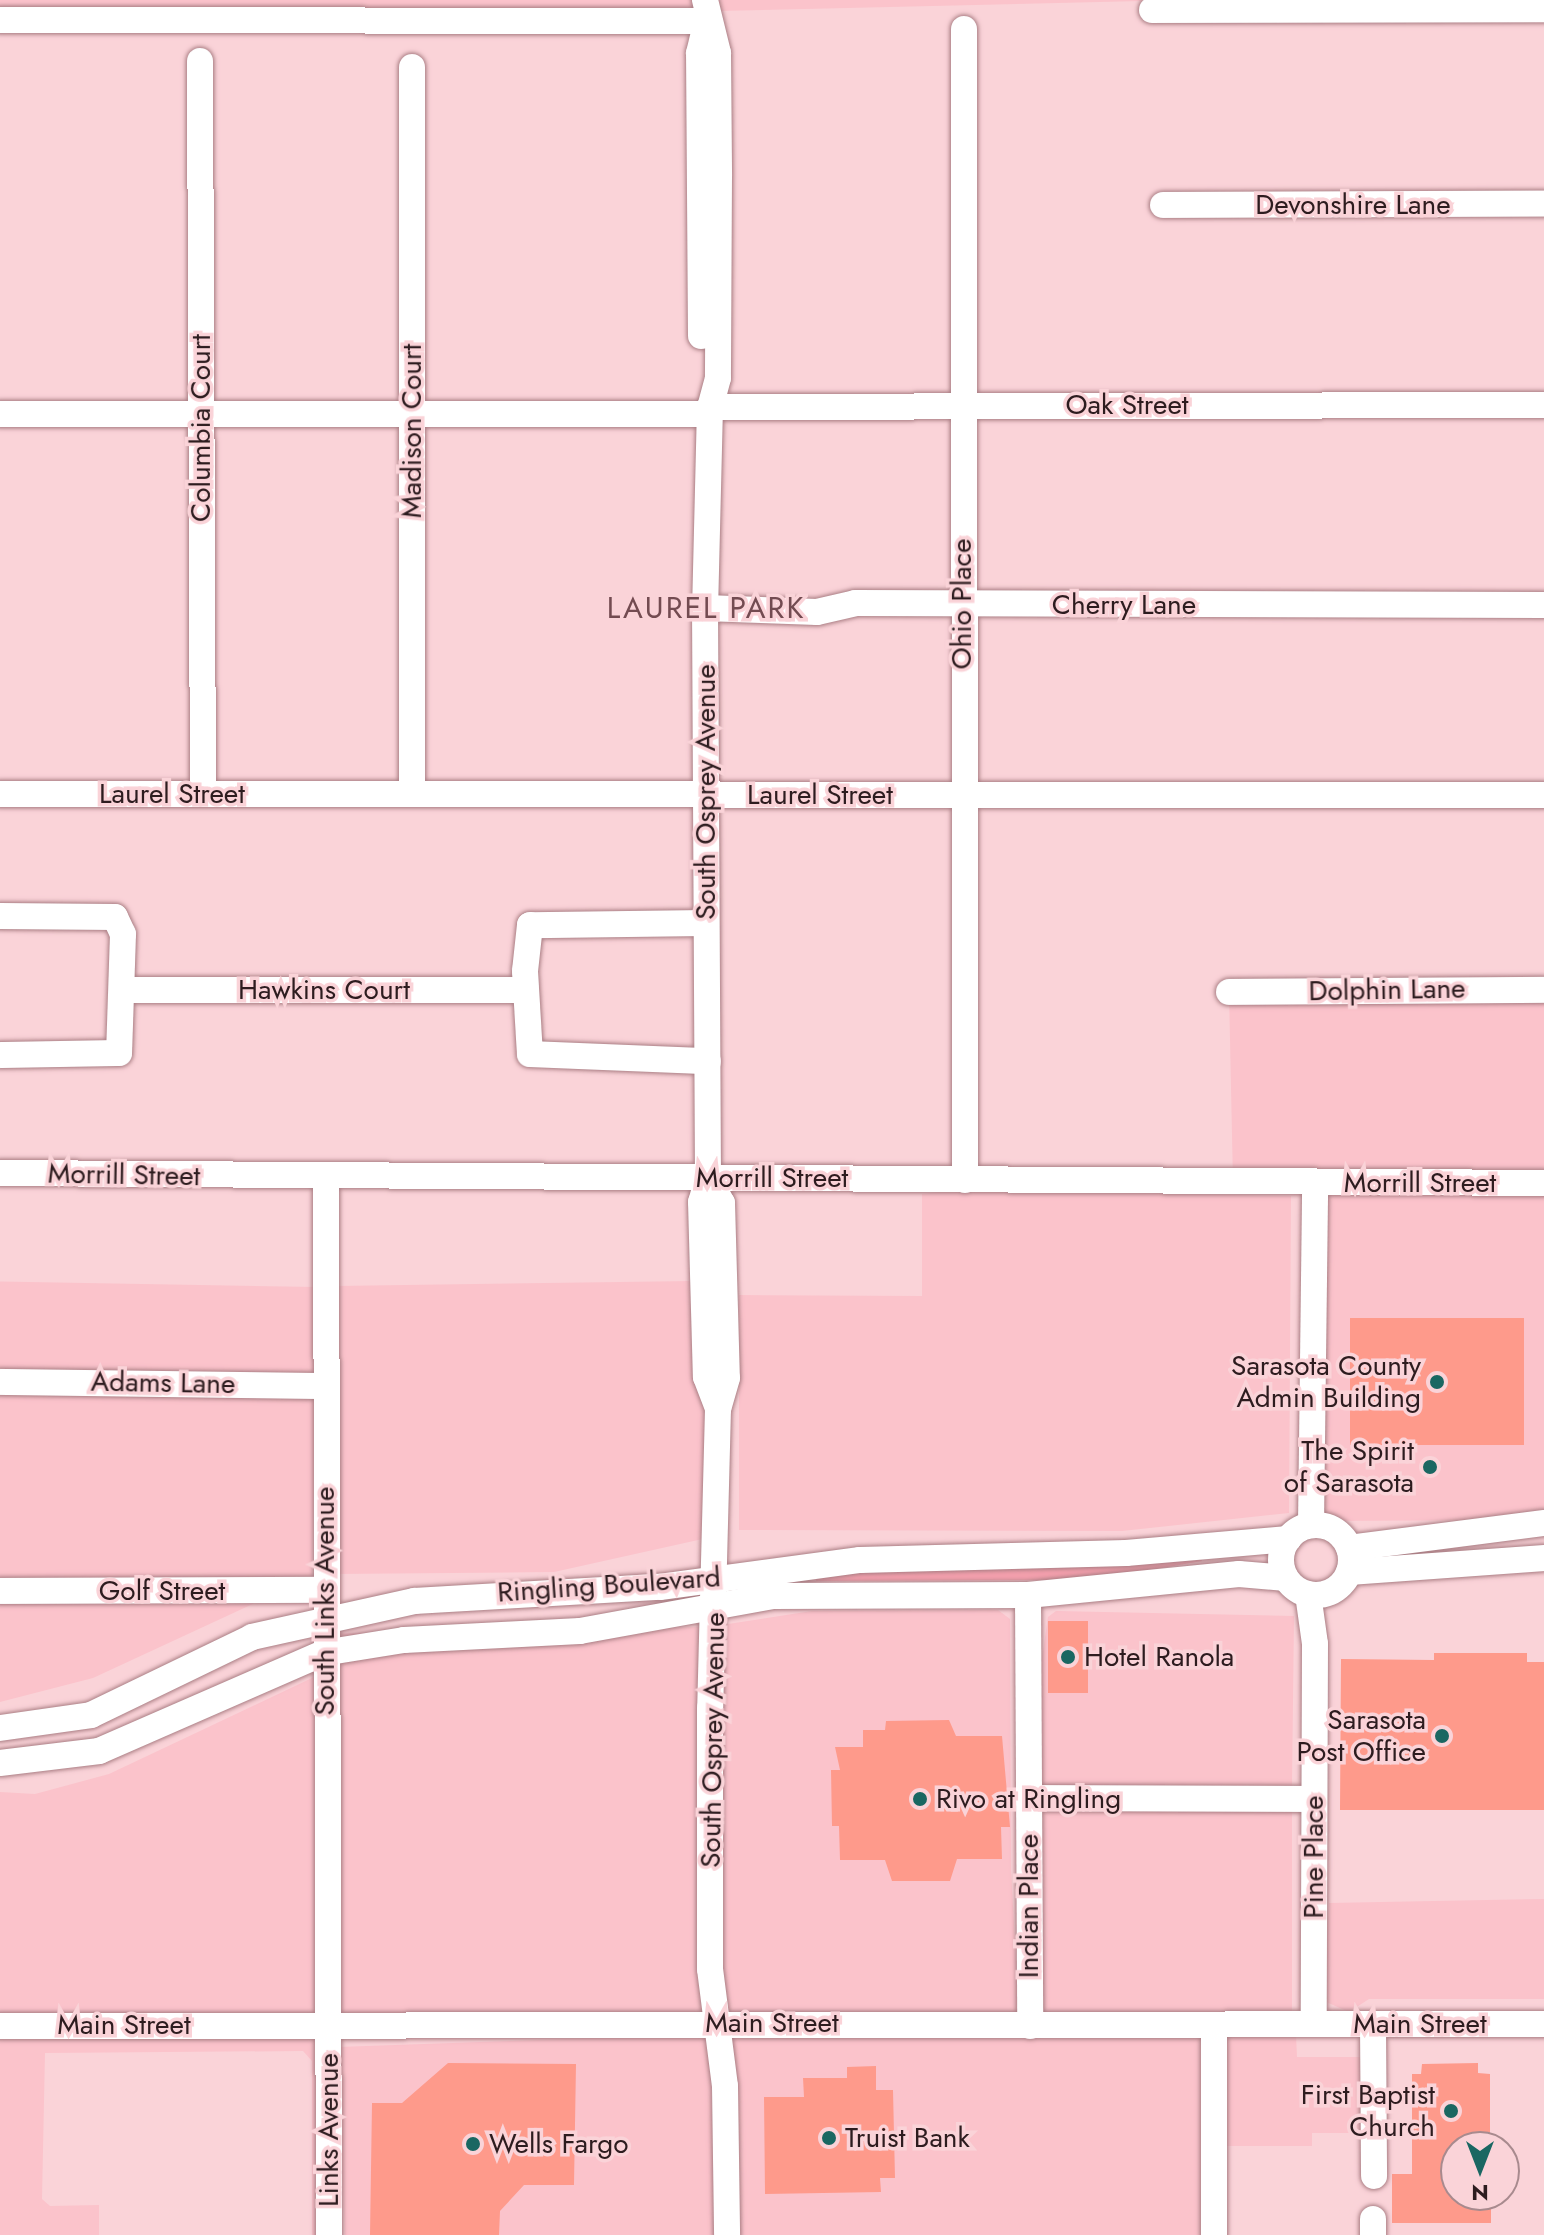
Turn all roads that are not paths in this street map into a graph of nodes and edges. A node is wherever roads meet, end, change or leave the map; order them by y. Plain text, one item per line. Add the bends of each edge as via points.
1 (1397, 4) edge
2 (1544, 9) edge
3 (706, 10) edge
4 (1152, 10) dead end
5 (0, 20) edge
6 (964, 29) dead end
7 (200, 61) dead end
8 (412, 67) dead end
9 (1544, 204) edge
10 (1163, 205) dead end
11 (0, 397) edge
12 (962, 404) junction
13 (1544, 405) edge
14 (201, 406) junction
15 (411, 407) junction
16 (710, 407) junction
17 (0, 414) edge
18 (961, 604) junction
19 (1544, 605) edge
20 (705, 608) junction
21 (0, 794) edge
22 (203, 794) junction
23 (412, 794) junction
24 (706, 795) junction
25 (963, 795) junction
26 (1544, 795) edge
27 (0, 916) edge
28 (706, 923) junction
29 (123, 990) junction
30 (525, 990) junction
31 (1544, 990) edge
32 (1229, 992) dead end
33 (0, 1055) edge
34 (708, 1061) junction
35 (0, 1173) edge
36 (326, 1177) junction
37 (708, 1178) junction
38 (965, 1180) junction
39 (1315, 1183) junction
40 (1544, 1183) edge
41 (0, 1382) edge
42 (325, 1386) junction
43 (1544, 1523) edge
44 (1300, 1532) junction
45 (1544, 1558) edge
46 (1349, 1560) junction
47 (716, 1578) junction
48 (1286, 1578) junction
49 (324, 1590) junction
50 (0, 1591) edge
51 (1308, 1594) junction
52 (1028, 1595) junction
53 (716, 1608) junction
54 (323, 1618) junction
55 (323, 1653) junction
56 (0, 1728) edge
57 (0, 1763) edge
58 (1029, 1798) junction
59 (1314, 1799) junction
60 (718, 2023) junction
61 (328, 2024) junction
62 (1314, 2024) junction
63 (1373, 2024) junction
64 (1544, 2024) edge
65 (1214, 2025) junction
66 (0, 2026) edge
67 (1030, 2026) junction
68 (1374, 2176) dead end
69 (329, 2235) edge
70 (727, 2235) edge
71 (1214, 2235) edge

1 - 2 street
1 - 4 street
3 - 5 street
3 - 16 street, South Osprey Avenue via 718,53 718,378
6 - 12 street, Ohio Place
7 - 14 street, Columbia Court
8 - 15 street, Madison Court
9 - 10 street, Devonshire Lane
11 - 14 street
12 - 13 street, Oak Street
12 - 16 street, Oak Street
12 - 18 street, Ohio Place
14 - 15 street, Oak Street
14 - 17 street
14 - 22 street, Columbia Court
15 - 16 street, Oak Street
15 - 23 street, Madison Court
16 - 20 street, South Osprey Avenue
18 - 19 street, Cherry Lane
18 - 20 street, Cherry Lane via 855,603 817,612
18 - 25 street, Ohio Place
20 - 24 street, South Osprey Avenue
21 - 22 street, Laurel Street
22 - 23 street, Laurel Street
23 - 24 street, Laurel Street
24 - 25 street, Laurel Street
24 - 28 street, South Osprey Avenue
25 - 26 street, Laurel Street
25 - 38 street, Ohio Place
27 - 29 street via 115,917 123,934
28 - 30 street via 530,925
28 - 34 street, South Osprey Avenue
29 - 30 street, Hawkins Court
29 - 33 street via 123,1045 115,1055
30 - 34 street via 530,1054 537,1057
31 - 32 street, Dolphin Lane
34 - 37 street, South Osprey Avenue
35 - 36 street, Morrill Street
36 - 37 street, Morrill Street
36 - 42 street, South Links Avenue
37 - 38 street, Morrill Street
37 - 47 street, South Osprey Avenue via 701,1202 706,1377 718,1409
38 - 39 street, Morrill Street
39 - 40 street, Morrill Street
39 - 44 street
41 - 42 street, Adams Lane
42 - 49 street, South Links Avenue
43 - 46 street
44 - 46 street via 1336,1532
44 - 47 street, Ringling Boulevard via 1126,1553 860,1560
44 - 48 street via 1282,1554
45 - 46 street
46 - 51 street via 1334,1590
47 - 53 street, South Osprey Avenue
47 - 54 street, Ringling Boulevard via 414,1601
48 - 51 street
48 - 52 street, Ringling Boulevard via 1239,1574
49 - 50 street, Golf Street
49 - 54 street, South Links Avenue
51 - 59 street, Pine Place via 1315,1644
52 - 53 street, Ringling Boulevard via 856,1591 772,1596
52 - 58 street, Indian Place
53 - 55 street, Ringling Boulevard via 580,1631 404,1640
53 - 60 street, South Osprey Avenue via 710,1708 710,1969
54 - 55 street, South Links Avenue
54 - 56 street, Ringling Boulevard via 252,1637 91,1715
55 - 57 street, Ringling Boulevard via 99,1751
55 - 61 street, South Links Avenue
58 - 59 street
58 - 67 street, Indian Place
59 - 62 street, Pine Place
60 - 61 street, Main Street
60 - 67 street, Main Street
60 - 70 street, South Osprey Avenue via 725,2086
61 - 66 street, Main Street
61 - 69 street, Links Avenue
62 - 63 street, Main Street
62 - 65 street, Main Street
63 - 64 street, Main Street
63 - 68 street
65 - 67 street, Main Street
65 - 71 street

